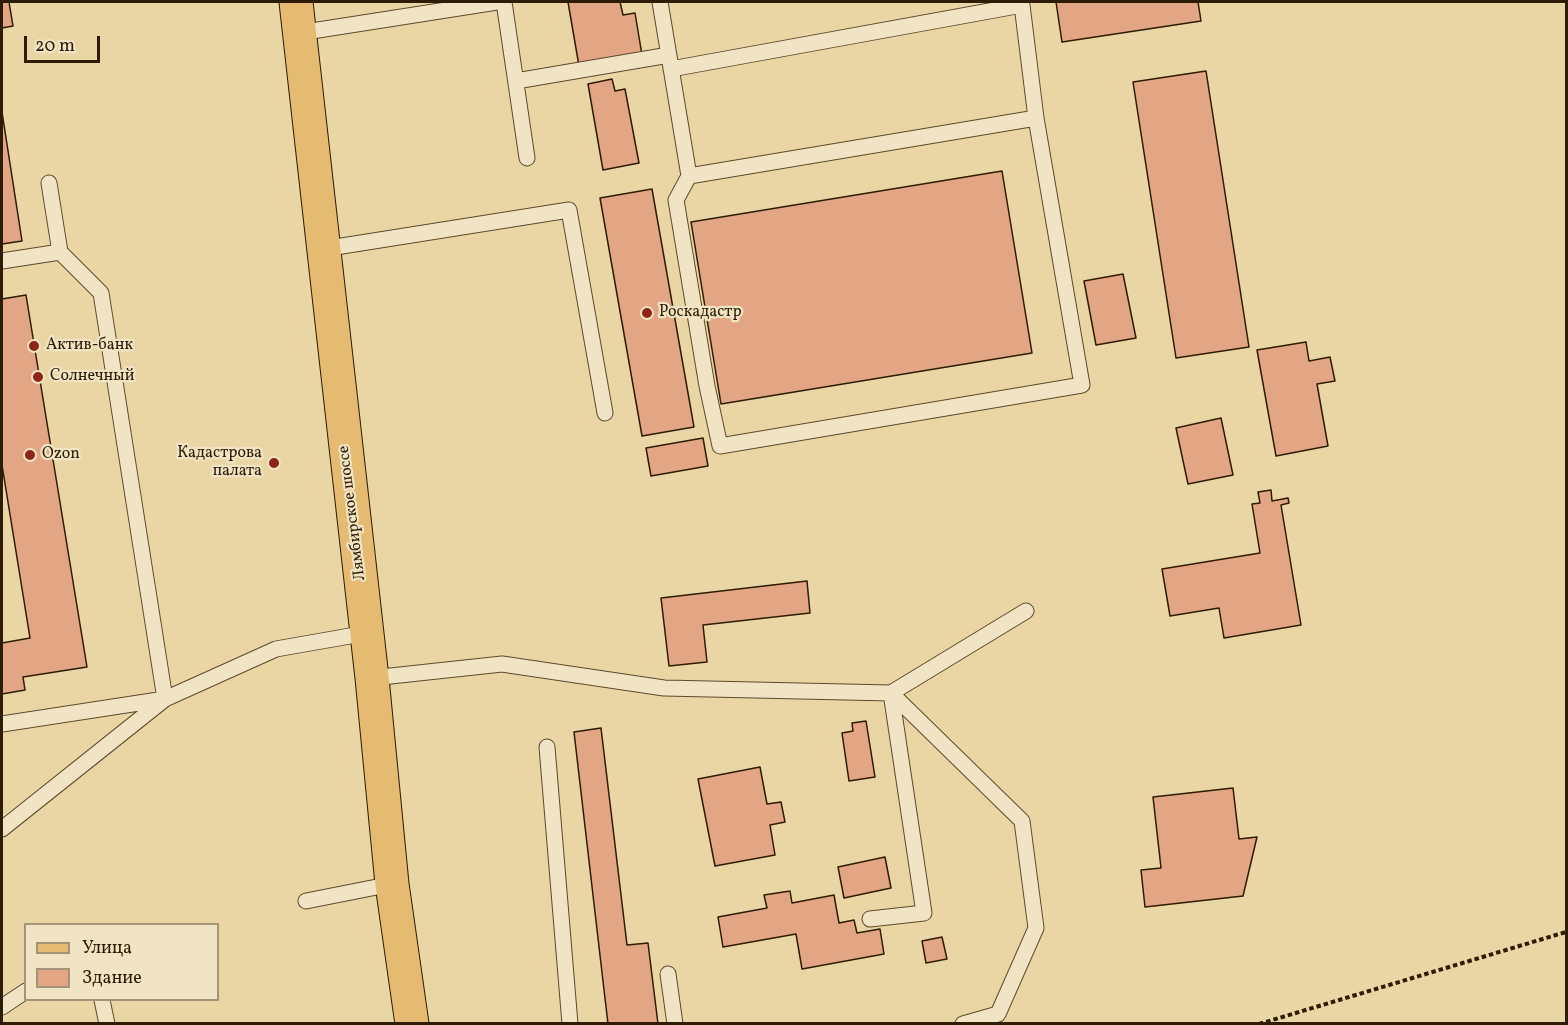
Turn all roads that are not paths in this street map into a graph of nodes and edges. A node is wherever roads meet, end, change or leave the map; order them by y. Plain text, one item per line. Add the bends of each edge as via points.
1 (498, 2) edge
2 (504, 2) edge
3 (660, 2) edge
4 (298, 17) edge
5 (670, 62) junction
6 (516, 81) junction
7 (1036, 118) junction
8 (527, 158) dead end
9 (689, 176) junction
10 (49, 183) dead end
11 (323, 249) junction
12 (60, 252) junction
13 (2, 261) edge
14 (605, 413) dead end
15 (1026, 611) dead end
16 (367, 633) junction
17 (372, 678) junction
18 (891, 693) junction
19 (165, 699) junction
20 (2, 724) edge
21 (547, 747) dead end
22 (2, 829) edge
23 (392, 884) junction
24 (306, 902) dead end
25 (870, 919) dead end
26 (668, 974) dead end
27 (24, 992) edge
28 (102, 1001) edge
29 (2, 1007) edge
30 (107, 1023) edge
31 (412, 1023) edge
32 (570, 1023) edge
33 (675, 1023) edge
34 (963, 1023) edge

1 - 4 lane
2 - 6 lane
3 - 5 lane
4 - 11 main road, Лямбирское шоссе
5 - 6 lane
5 - 7 lane via 1022,5
5 - 9 lane
6 - 8 lane
7 - 9 lane
7 - 9 lane via 1082,385 720,446 676,200
10 - 12 lane
11 - 14 lane via 569,210
11 - 16 main road, Лямбирское шоссе
12 - 13 lane
12 - 19 lane via 101,293
15 - 18 lane
16 - 17 main road, Лямбирское шоссе
16 - 19 lane via 276,649
17 - 18 lane via 502,664 664,688
17 - 23 main road, Лямбирское шоссе
18 - 25 lane via 924,913
18 - 34 lane via 1022,821 1036,928 998,1014
19 - 20 lane
19 - 22 lane
21 - 32 lane
23 - 24 lane
23 - 31 main road, Лямбирское шоссе
26 - 33 lane
27 - 29 lane
28 - 30 lane

